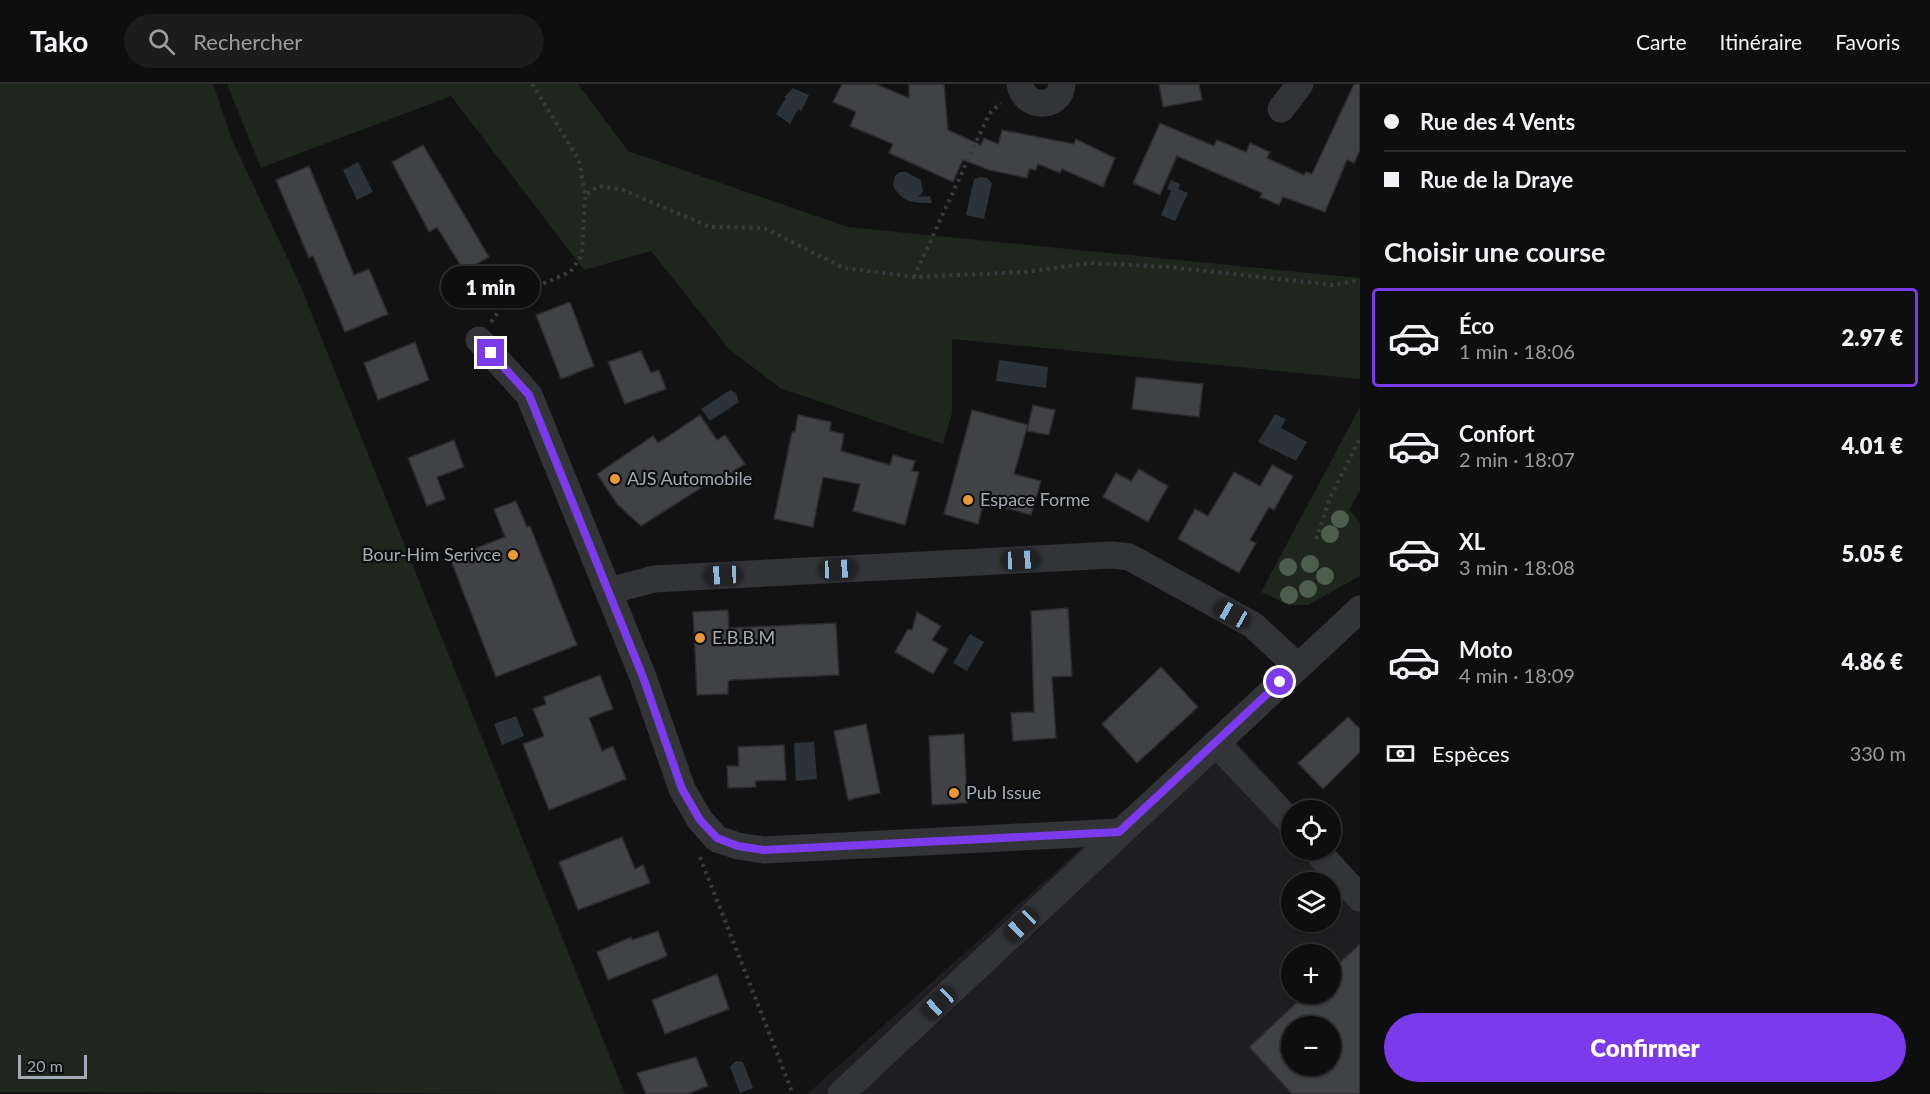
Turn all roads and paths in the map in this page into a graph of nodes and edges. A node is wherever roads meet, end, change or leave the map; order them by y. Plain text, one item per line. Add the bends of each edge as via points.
1 (532, 84) edge
2 (1062, 84) edge
3 (1300, 84) edge
4 (1020, 86) edge
5 (1281, 109) dead end
6 (585, 195) junction
7 (914, 277) junction
8 (1360, 280) edge
9 (479, 340) joint
10 (1360, 438) edge
11 (1316, 539) dead end
12 (609, 591) junction
13 (1360, 609) edge
14 (1297, 666) junction
15 (1216, 743) junction
16 (1281, 812) edge
17 (1119, 832) junction
18 (698, 847) dead end
19 (1325, 860) edge
20 (1360, 898) edge
21 (793, 1094) edge
22 (842, 1094) edge

1 - 6 path via 579,160
2 - 4 street via 1056,98 1046,104 1025,97
3 - 5 street
4 - 7 path via 989,114
6 - 7 path via 599,186 623,190 710,227 764,228 844,268
6 - 9 path via 582,255 570,272 507,299
7 - 8 path via 1026,272 1090,263 1169,267 1333,285
9 - 12 street via 529,395
10 - 11 path via 1330,498
12 - 14 street via 654,579 1113,555 1129,557 1253,625
12 - 17 street via 682,789 700,820 717,838 764,850
13 - 14 street
14 - 15 street
15 - 16 street
15 - 17 street
17 - 22 street
18 - 21 path
19 - 20 street

